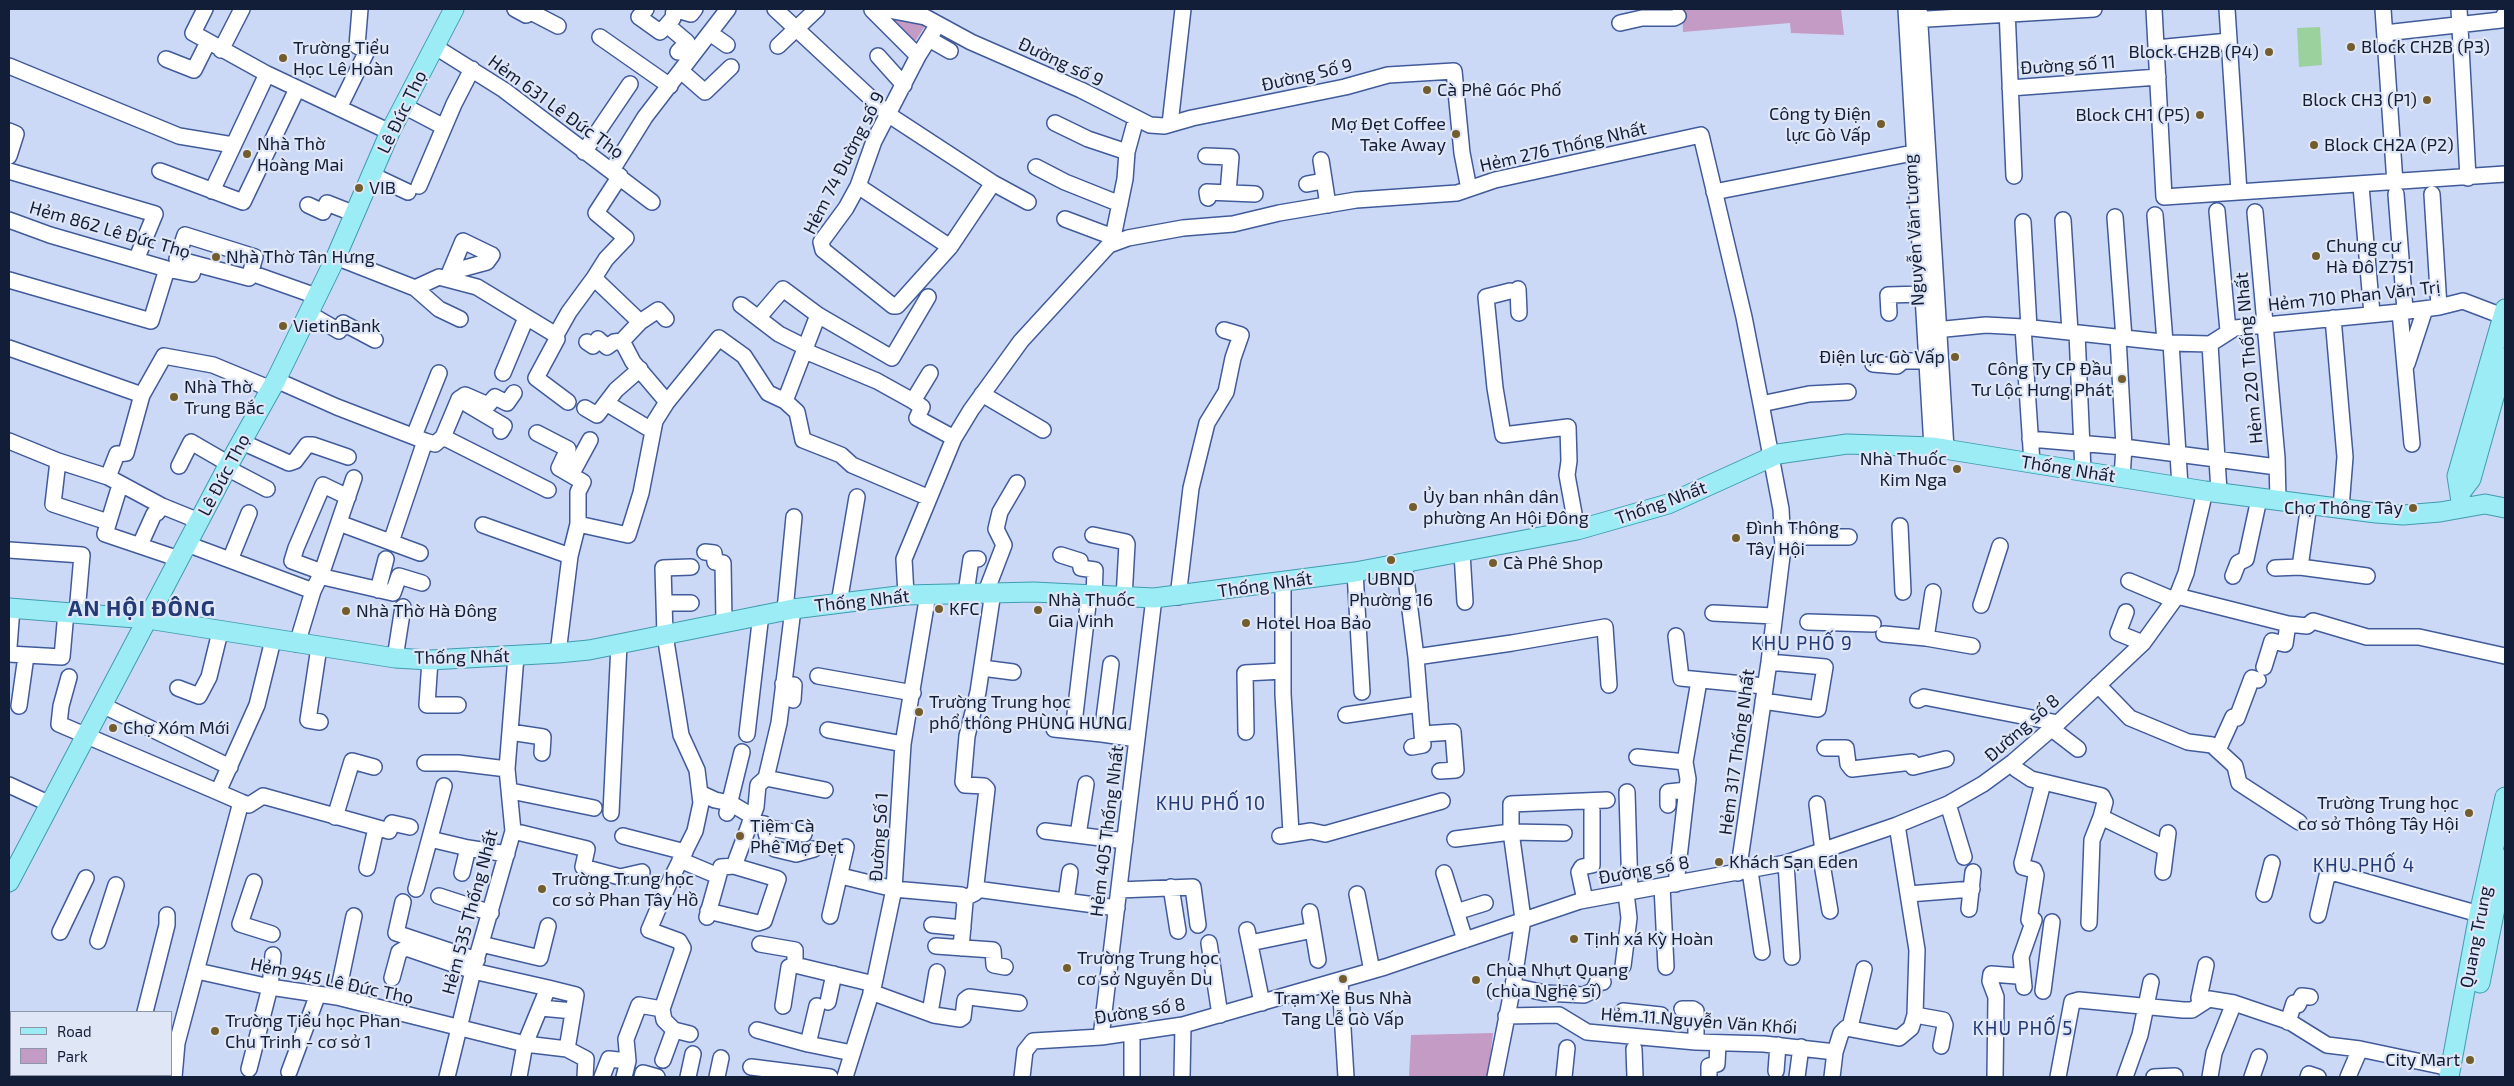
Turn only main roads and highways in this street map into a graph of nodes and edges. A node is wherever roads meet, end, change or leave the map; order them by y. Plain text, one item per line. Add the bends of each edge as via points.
1 (454, 9) edge
2 (2505, 314) edge
3 (2505, 358) edge
4 (2462, 500) junction
5 (2505, 508) edge
6 (11, 608) edge
7 (148, 619) junction
8 (2505, 797) edge
9 (2501, 834) edge
10 (2505, 859) edge
11 (9, 882) edge
12 (2486, 916) junction
13 (2453, 1074) edge

1 - 7 main road, Lê Đức Thọ via 390,132 336,256 273,385
2 - 4 main road via 2457,476
3 - 4 main road via 2471,479
4 - 5 main road, Thống Nhất
4 - 7 main road, Thống Nhất via 2403,515 2278,501 1939,448 1847,444 1772,465 1751,466 1668,504 1577,530 1404,564 1178,596 1124,598 989,592 906,595 789,609 619,644 558,653 430,660 297,644
6 - 7 main road, Thống Nhất
7 - 11 main road, Lê Đức Thọ
8 - 9 main road, Quang Trung
9 - 12 main road, Quang Trung
10 - 12 main road, Quang Trung
12 - 13 main road, Quang Trung

